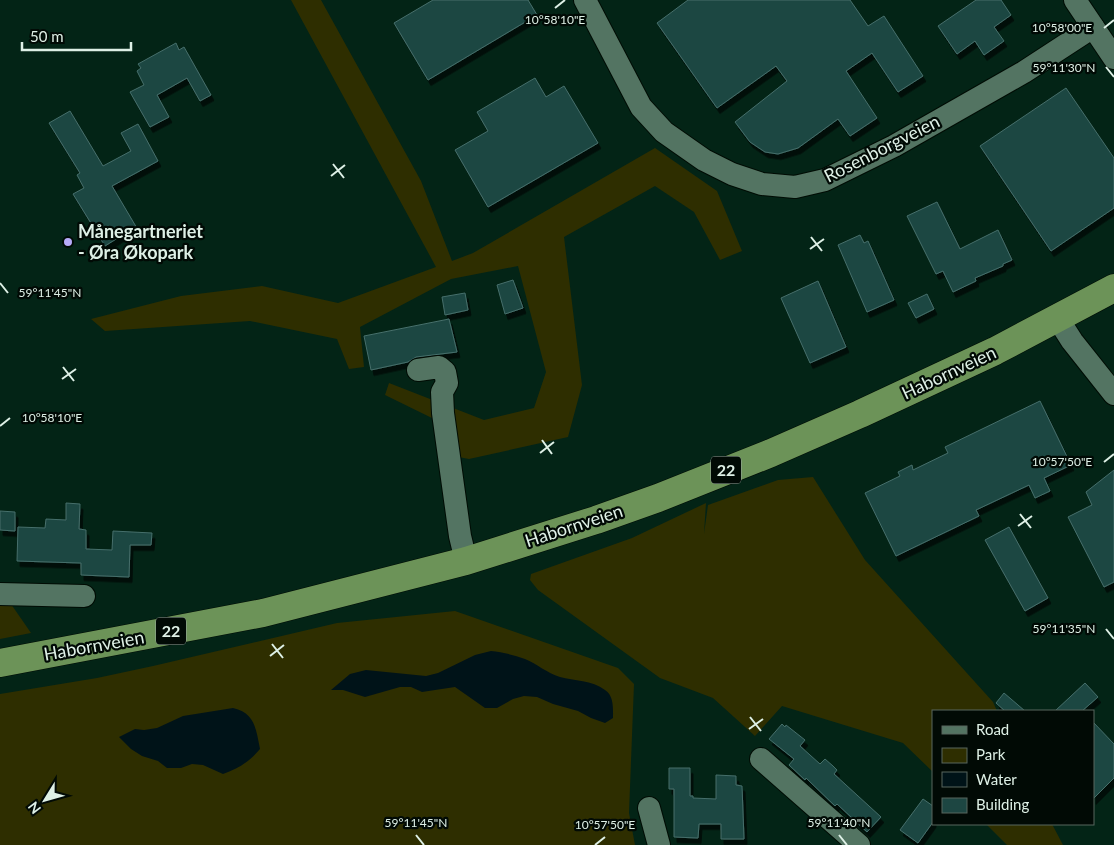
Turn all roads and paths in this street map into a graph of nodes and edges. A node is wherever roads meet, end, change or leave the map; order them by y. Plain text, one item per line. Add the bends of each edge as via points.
1 (586, 0) edge
2 (1075, 0) edge
3 (1093, 27) junction
4 (1114, 58) edge
5 (1114, 288) edge
6 (1058, 319) junction
7 (418, 370) dead end
8 (1114, 394) edge
9 (466, 561) junction
10 (0, 594) edge
11 (84, 596) dead end
12 (0, 663) edge
13 (761, 759) dead end
14 (649, 808) dead end
15 (659, 845) edge
16 (859, 845) edge

1 - 3 street, Rosenborgveien via 642,107 664,132 704,160 732,174 762,184 796,187 825,180 894,146 1024,72
2 - 3 street
3 - 4 street
5 - 6 highway, Habornveien / 22
6 - 8 street
6 - 9 highway, Habornveien / 22 via 941,377 771,453 640,504
7 - 9 street via 439,367 445,372 447,383 442,392 443,413
9 - 12 highway, Habornveien / 22 via 263,613
10 - 11 street
13 - 16 street
14 - 15 street

